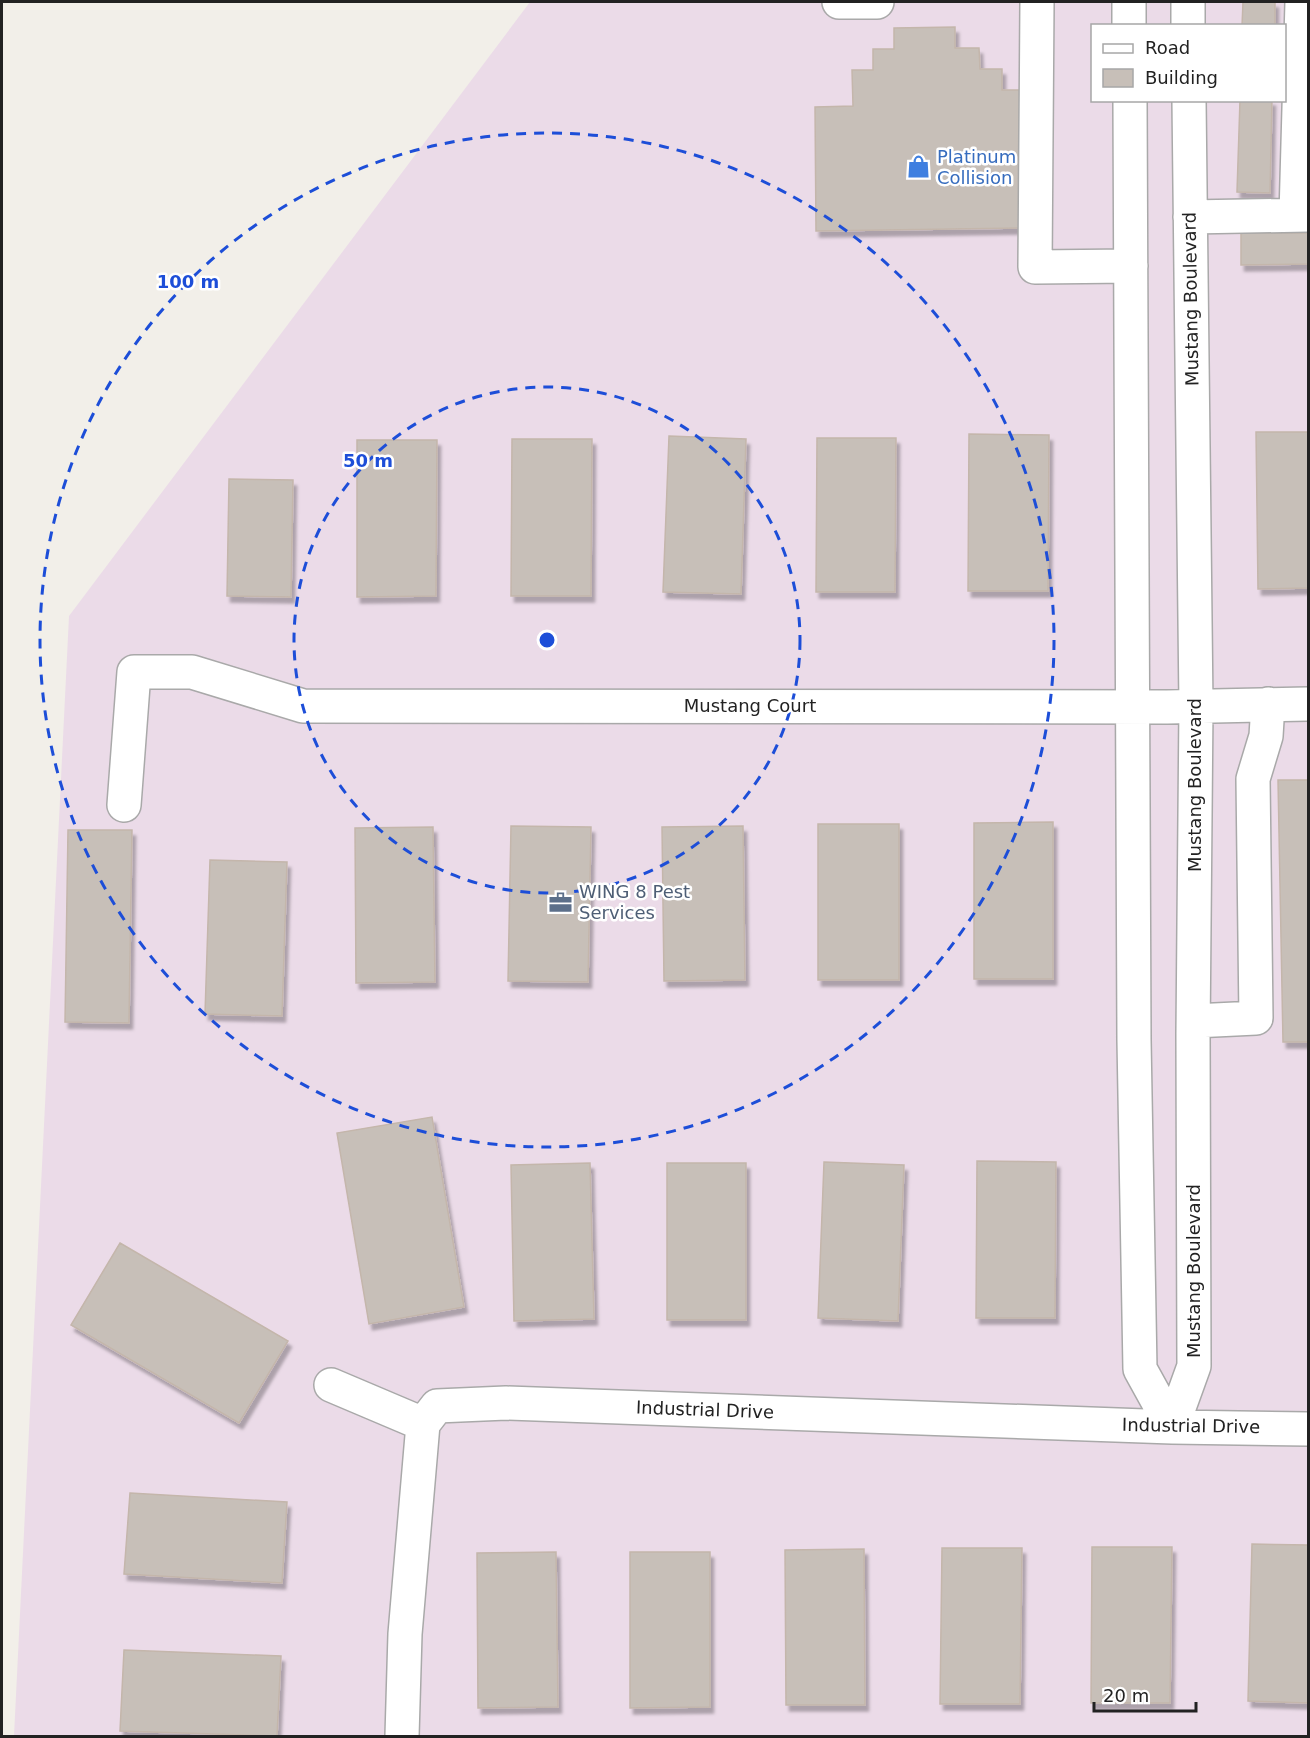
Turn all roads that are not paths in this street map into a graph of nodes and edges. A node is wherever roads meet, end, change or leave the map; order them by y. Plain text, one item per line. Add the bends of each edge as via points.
1 (839, 2) edge
2 (877, 2) edge
3 (1037, 2) edge
4 (1129, 2) edge
5 (1188, 2) edge
6 (1302, 2) edge
7 (1129, 24) edge
8 (1188, 24) edge
9 (1130, 102) edge
10 (1189, 102) edge
11 (1302, 215) edge
12 (1190, 217) junction
13 (1131, 266) junction
14 (1268, 704) junction
15 (1308, 704) edge
16 (1134, 706) junction
17 (1196, 706) junction
18 (124, 805) dead end
19 (1194, 1021) junction
20 (331, 1386) dead end
21 (423, 1424) junction
22 (1172, 1427) junction
23 (1308, 1429) edge
24 (402, 1737) edge

1 - 2 street
3 - 13 street via 1035,267
4 - 7 street
5 - 8 street
6 - 11 street
9 - 13 street
10 - 12 street, Mustang Boulevard
11 - 12 street
12 - 17 street, Mustang Boulevard
13 - 16 street
14 - 15 street, Mustang Court
14 - 17 street, Mustang Court
14 - 19 street via 1266,735 1253,778 1256,1018
16 - 17 street, Mustang Court
16 - 18 street, Mustang Court via 303,706 192,672 134,672
16 - 22 street via 1134,1040 1140,1369
17 - 19 street, Mustang Boulevard
19 - 22 street, Mustang Boulevard via 1194,1366
20 - 21 street
21 - 22 street, Industrial Drive via 437,1406 506,1403
21 - 24 street via 405,1634
22 - 23 street, Industrial Drive

